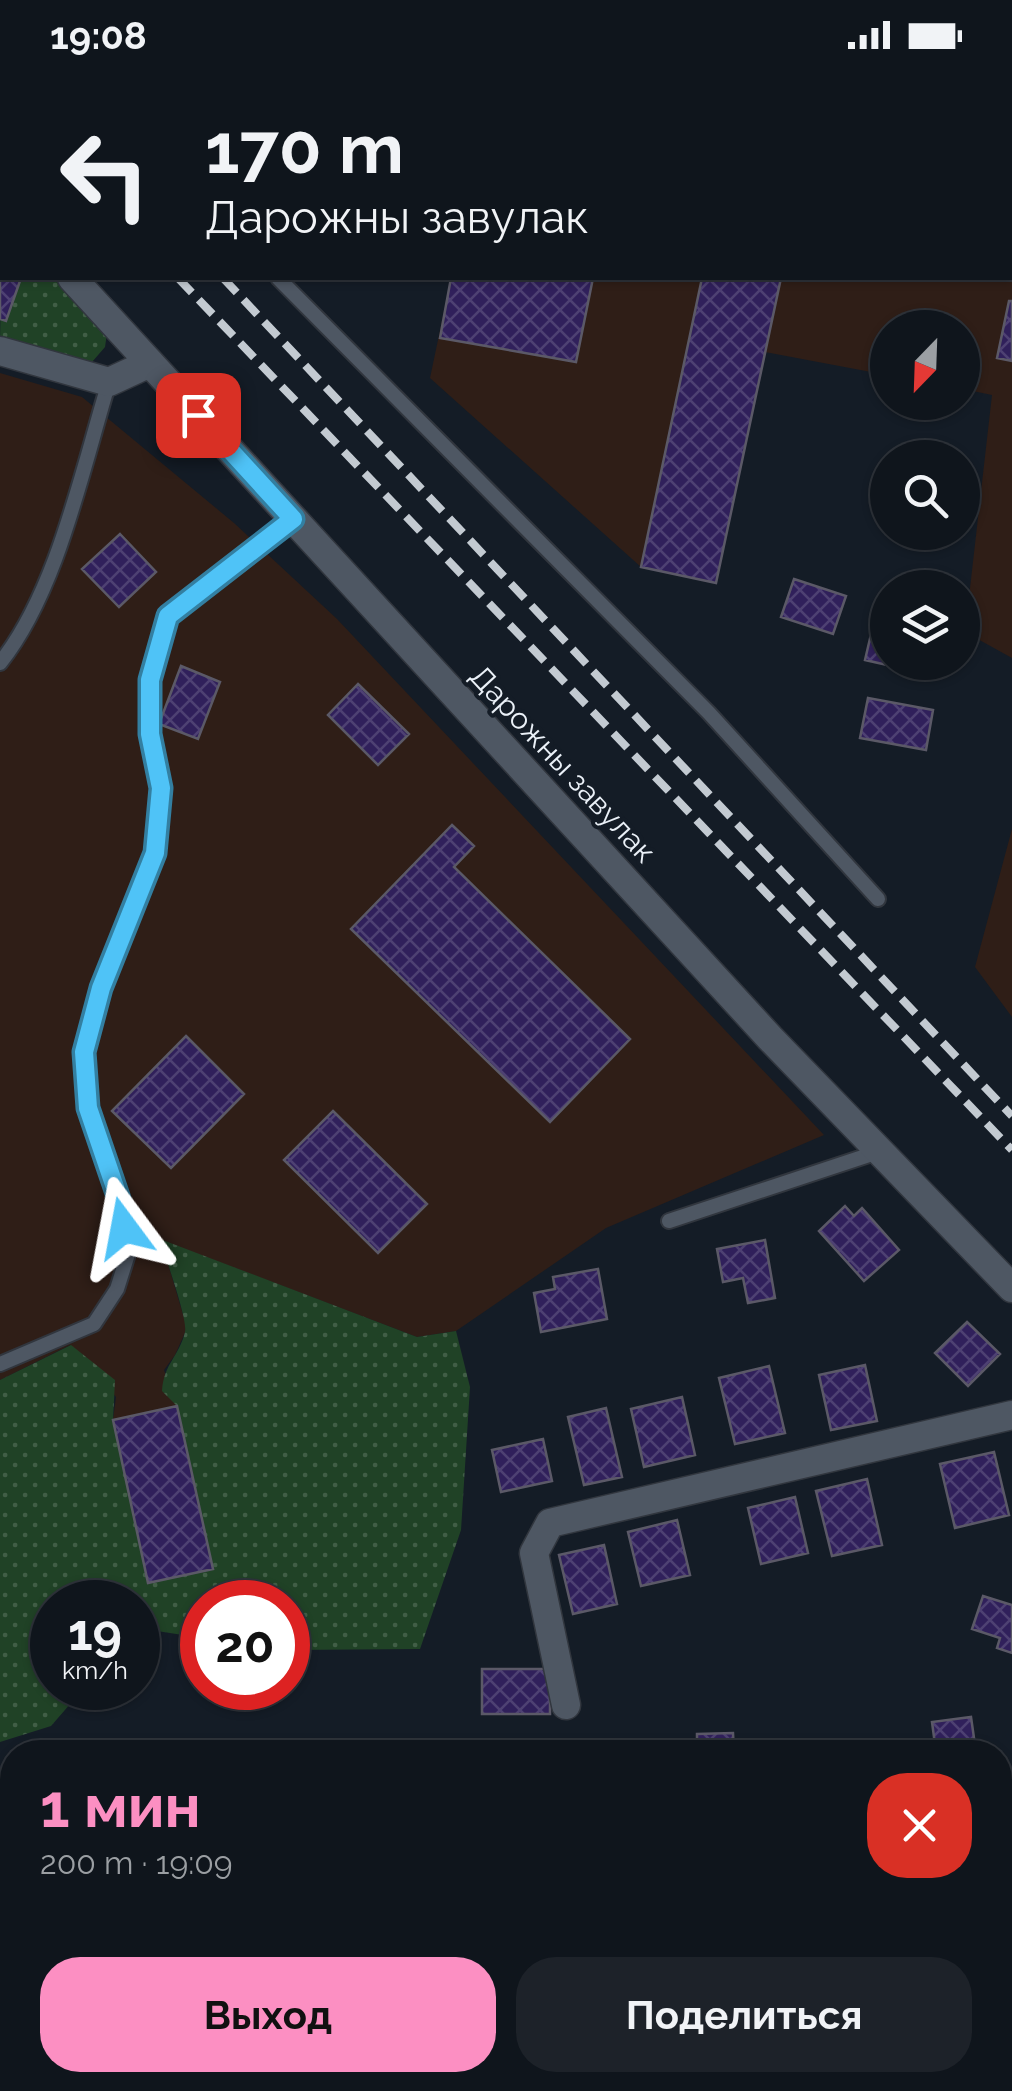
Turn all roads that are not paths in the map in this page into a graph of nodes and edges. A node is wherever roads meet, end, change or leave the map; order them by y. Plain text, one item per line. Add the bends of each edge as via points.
1 (74, 280) edge
2 (280, 280) edge
3 (0, 352) edge
4 (150, 364) junction
5 (109, 382) junction
6 (293, 519) junction
7 (0, 663) edge
8 (878, 899) dead end
9 (882, 1151) junction
10 (670, 1220) dead end
11 (1012, 1288) edge
12 (0, 1364) edge
13 (1012, 1416) edge
14 (566, 1705) dead end

1 - 4 street, Дарожны завулак
2 - 8 lane via 708,713
3 - 5 street
4 - 5 street
4 - 6 street, Дарожны завулак
5 - 7 lane via 56,553
6 - 9 street, Дарожны завулак
6 - 12 lane via 168,616 150,680 150,734 161,788 155,853 101,988 84,1052 88,1108 120,1202 128,1254 117,1289 94,1324
9 - 10 lane
9 - 11 street, Дарожны завулак
13 - 14 street via 550,1523 534,1553

